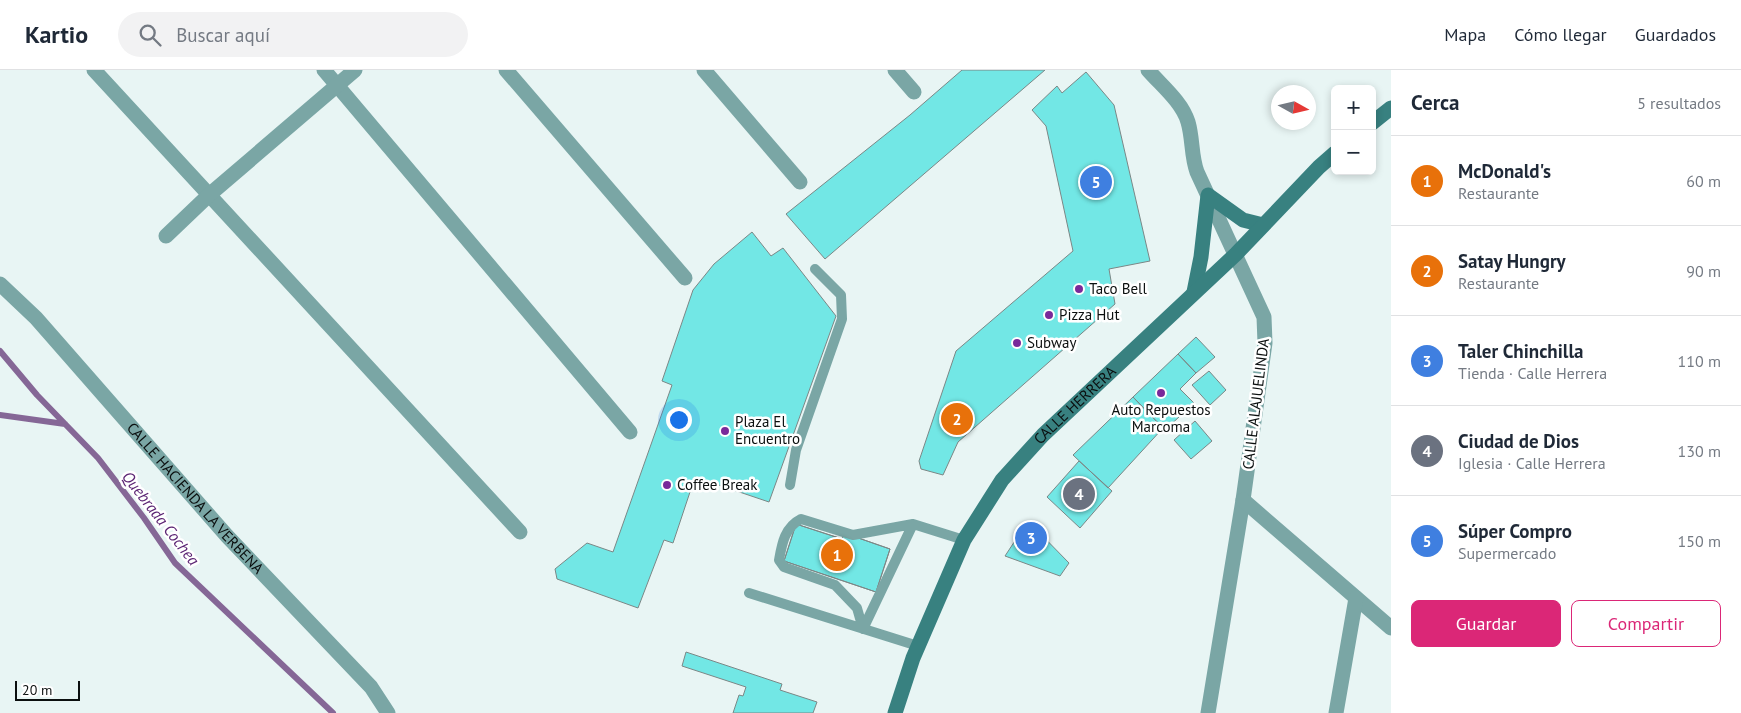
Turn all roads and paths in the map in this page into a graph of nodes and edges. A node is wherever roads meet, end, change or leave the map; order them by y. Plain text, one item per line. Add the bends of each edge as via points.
1 (94, 70) edge
2 (324, 70) edge
3 (355, 70) edge
4 (506, 70) edge
5 (704, 70) edge
6 (895, 70) edge
7 (1148, 70) edge
8 (337, 86) junction
9 (914, 92) dead end
10 (1391, 108) edge
11 (1376, 120) edge
12 (1331, 156) edge
13 (800, 182) dead end
14 (209, 195) junction
15 (1208, 195) junction
16 (1263, 225) junction
17 (166, 236) dead end
18 (1236, 254) junction
19 (815, 269) dead end
20 (685, 278) dead end
21 (0, 284) edge
22 (1194, 292) junction
23 (630, 432) dead end
24 (790, 485) dead end
25 (1243, 500) junction
26 (913, 524) junction
27 (520, 532) dead end
28 (964, 540) junction
29 (750, 593) dead end
30 (1356, 598) junction
31 (1391, 628) edge
32 (863, 629) junction
33 (918, 646) junction
34 (388, 713) edge
35 (895, 713) edge
36 (1208, 713) edge
37 (1336, 713) edge

1 - 14 street
2 - 8 street
3 - 8 street
4 - 20 street
5 - 13 street
6 - 9 street
7 - 15 street, CALLE ALAJUELINDA via 1181,107 1188,122 1193,162
8 - 14 street
8 - 23 street
10 - 11 street
12 - 16 street, CALLE HERRERA
14 - 17 street
14 - 27 street
15 - 16 street via 1243,220
15 - 18 street, CALLE ALAJUELINDA
15 - 22 street
16 - 18 street, CALLE HERRERA
18 - 22 street, CALLE HERRERA
18 - 25 street, CALLE ALAJUELINDA via 1264,317 1266,343
19 - 24 lane via 841,295 842,319 796,450
21 - 34 street, CALLE HACIENDA LA VERBENA via 36,318 227,536 372,687
22 - 28 street, CALLE HERRERA via 1042,435 1002,480
25 - 30 street
25 - 36 street, CALLE ALAJUELINDA
26 - 28 lane
26 - 32 lane
26 - 32 lane via 853,535 801,519 787,531 779,560 784,567 836,585 857,608
28 - 33 street, CALLE HERRERA
29 - 32 lane
30 - 31 street
30 - 37 street
32 - 33 lane
33 - 35 street, CALLE HERRERA

